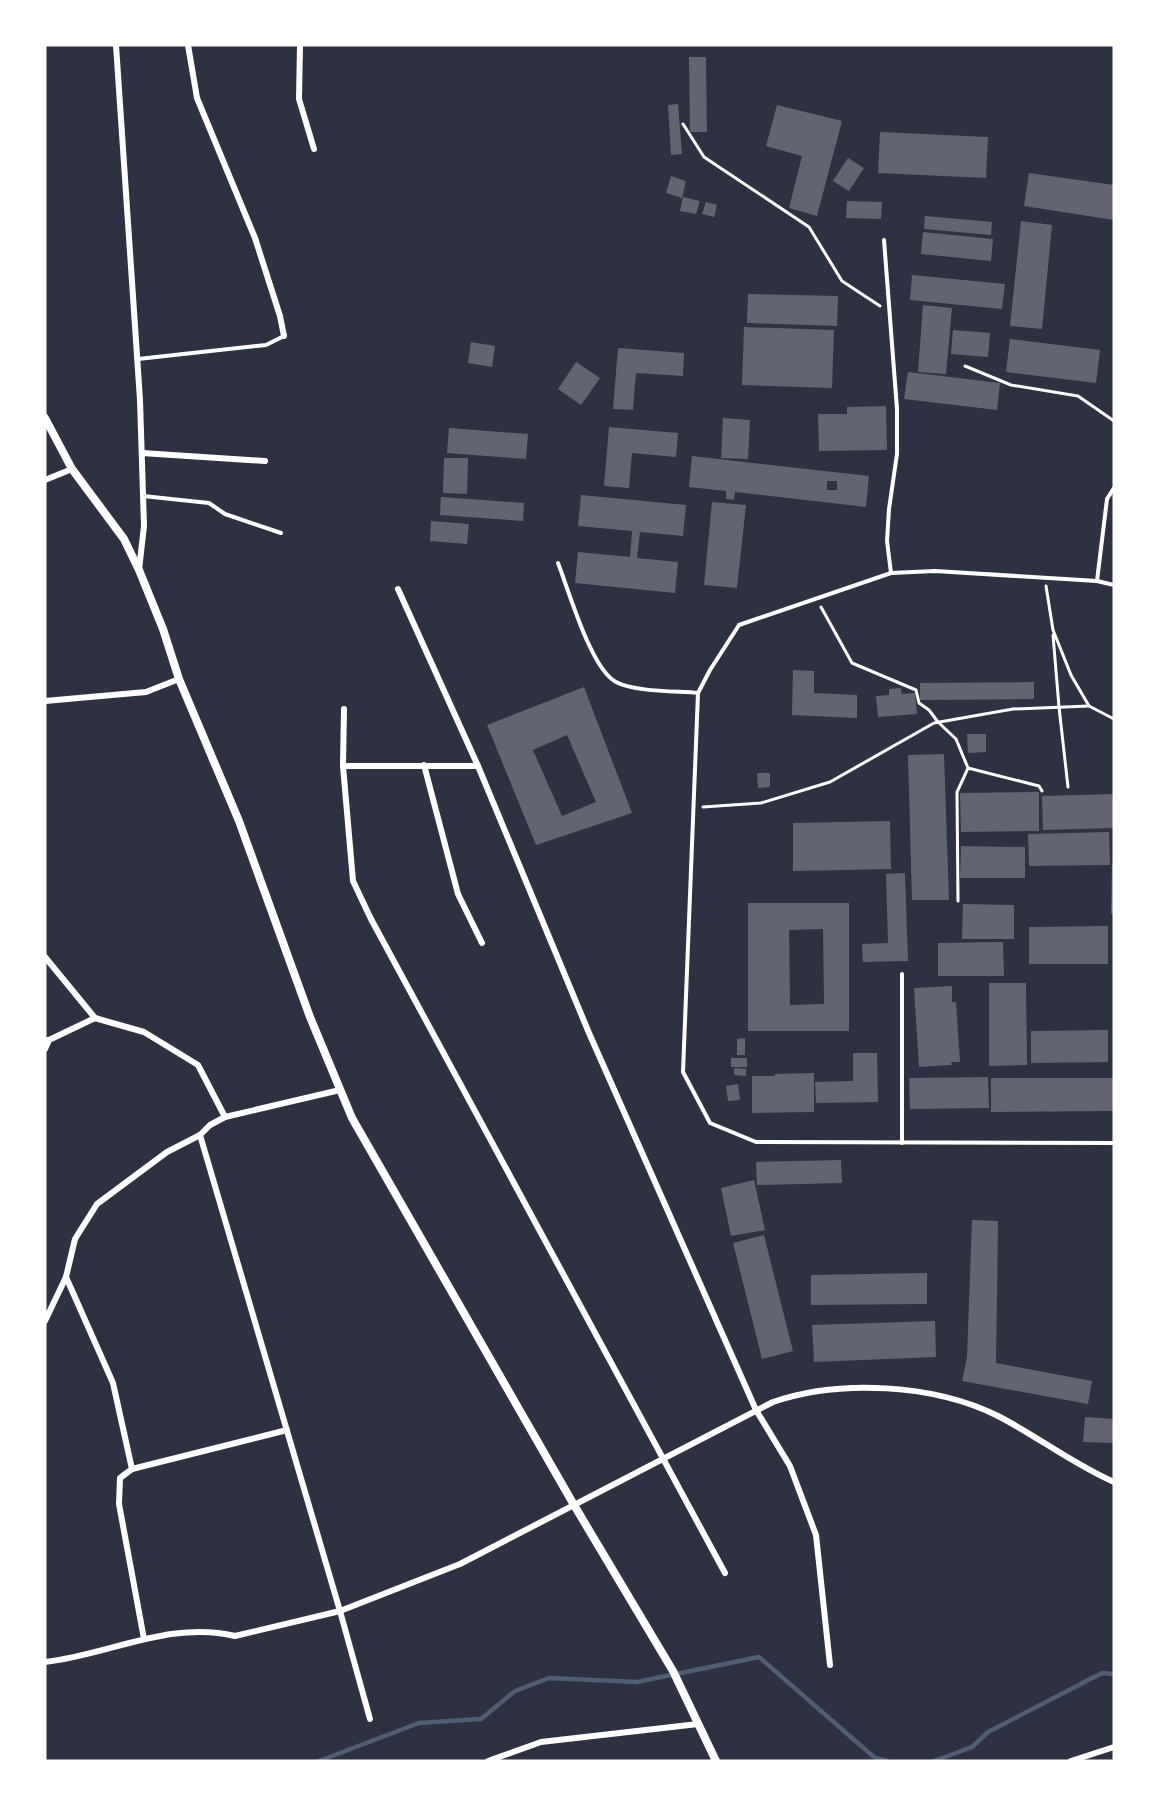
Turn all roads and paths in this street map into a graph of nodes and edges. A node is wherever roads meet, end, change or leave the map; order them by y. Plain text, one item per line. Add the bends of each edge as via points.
1 (116, 45) edge
2 (188, 45) edge
3 (300, 45) edge
4 (683, 124) dead end
5 (314, 149) dead end
6 (885, 240) dead end
7 (890, 312) junction
8 (284, 336) joint
9 (137, 359) junction
10 (966, 366) dead end
11 (45, 418) edge
12 (1114, 421) edge
13 (142, 453) junction
14 (265, 461) dead end
15 (72, 470) junction
16 (45, 480) edge
17 (1114, 488) edge
18 (143, 496) junction
19 (281, 533) dead end
20 (558, 563) dead end
21 (139, 570) junction
22 (891, 573) junction
23 (1044, 578) junction
24 (1097, 581) junction
25 (1114, 585) edge
26 (398, 589) dead end
27 (816, 598) junction
28 (1053, 630) junction
29 (179, 679) junction
30 (698, 693) junction
31 (45, 701) edge
32 (1089, 706) junction
33 (1059, 707) junction
34 (344, 709) dead end
35 (1114, 719) edge
36 (938, 722) junction
37 (423, 765) junction
38 (343, 766) junction
39 (478, 766) junction
40 (968, 768) junction
41 (1068, 787) dead end
42 (1042, 791) dead end
43 (694, 807) junction
44 (958, 901) dead end
45 (482, 943) dead end
46 (45, 957) edge
47 (902, 974) dead end
48 (95, 1018) junction
49 (47, 1040) edge
50 (45, 1049) edge
51 (340, 1090) junction
52 (225, 1117) junction
53 (200, 1135) junction
54 (902, 1143) junction
55 (1114, 1143) edge
56 (66, 1277) junction
57 (48, 1309) edge
58 (45, 1321) edge
59 (756, 1410) junction
60 (287, 1430) junction
61 (663, 1458) junction
62 (132, 1469) junction
63 (1114, 1482) edge
64 (574, 1505) junction
65 (725, 1573) dead end
66 (340, 1611) junction
67 (144, 1639) junction
68 (45, 1662) edge
69 (830, 1665) dead end
70 (370, 1719) dead end
71 (698, 1724) junction
72 (1114, 1747) edge
73 (488, 1761) edge
74 (716, 1761) edge
75 (1071, 1761) edge

1 - 9 street
2 - 8 street via 197,98 255,238
3 - 5 street via 300,99
4 - 7 path via 704,157 809,227 842,281
6 - 7 lane
7 - 22 lane via 897,443 887,541
8 - 9 lane via 266,345
9 - 13 street
10 - 12 path via 1011,385 1078,396
11 - 15 street
13 - 14 street
13 - 18 street
15 - 16 street
15 - 21 street via 124,539
17 - 24 lane via 1107,499
18 - 19 lane via 209,503 225,514
18 - 21 street
20 - 30 lane via 601,669 616,682 640,689
21 - 29 street
22 - 23 lane via 934,571
22 - 27 lane
23 - 24 lane
23 - 28 path
24 - 25 lane
26 - 39 street
27 - 30 lane via 739,625
27 - 36 path via 852,663 916,690 919,703
28 - 32 path
28 - 33 path
29 - 31 street via 146,692
29 - 51 street via 239,821
30 - 43 lane
32 - 33 path
32 - 35 path
33 - 36 path via 1014,709
33 - 41 path
34 - 38 street
36 - 40 path via 956,739
36 - 43 path via 830,782 761,803
37 - 38 street
37 - 39 street
37 - 45 street via 458,894
38 - 61 street via 353,881
39 - 59 street via 589,1032
40 - 42 path via 1039,786
40 - 44 path via 957,792
43 - 54 lane via 683,1072 710,1123 756,1142
46 - 48 street
47 - 54 lane
48 - 49 street
48 - 52 street via 144,1032 198,1065
49 - 50 street
51 - 52 street
51 - 64 street via 352,1118
52 - 53 street
53 - 56 street via 167,1152 97,1204 75,1239
53 - 60 street
54 - 55 lane
56 - 57 street
56 - 62 street via 113,1383
57 - 58 street
59 - 61 street
59 - 63 street via 788,1397 824,1391 910,1390 958,1401 996,1416
59 - 69 street via 790,1466 816,1535
60 - 62 street
60 - 66 street
61 - 64 street
61 - 65 street
62 - 67 street via 120,1478 119,1504
64 - 66 street via 460,1564
64 - 71 street via 673,1671
66 - 67 street via 235,1636 195,1630
66 - 70 street
67 - 68 street
71 - 73 street via 541,1742
71 - 74 street
72 - 75 street

